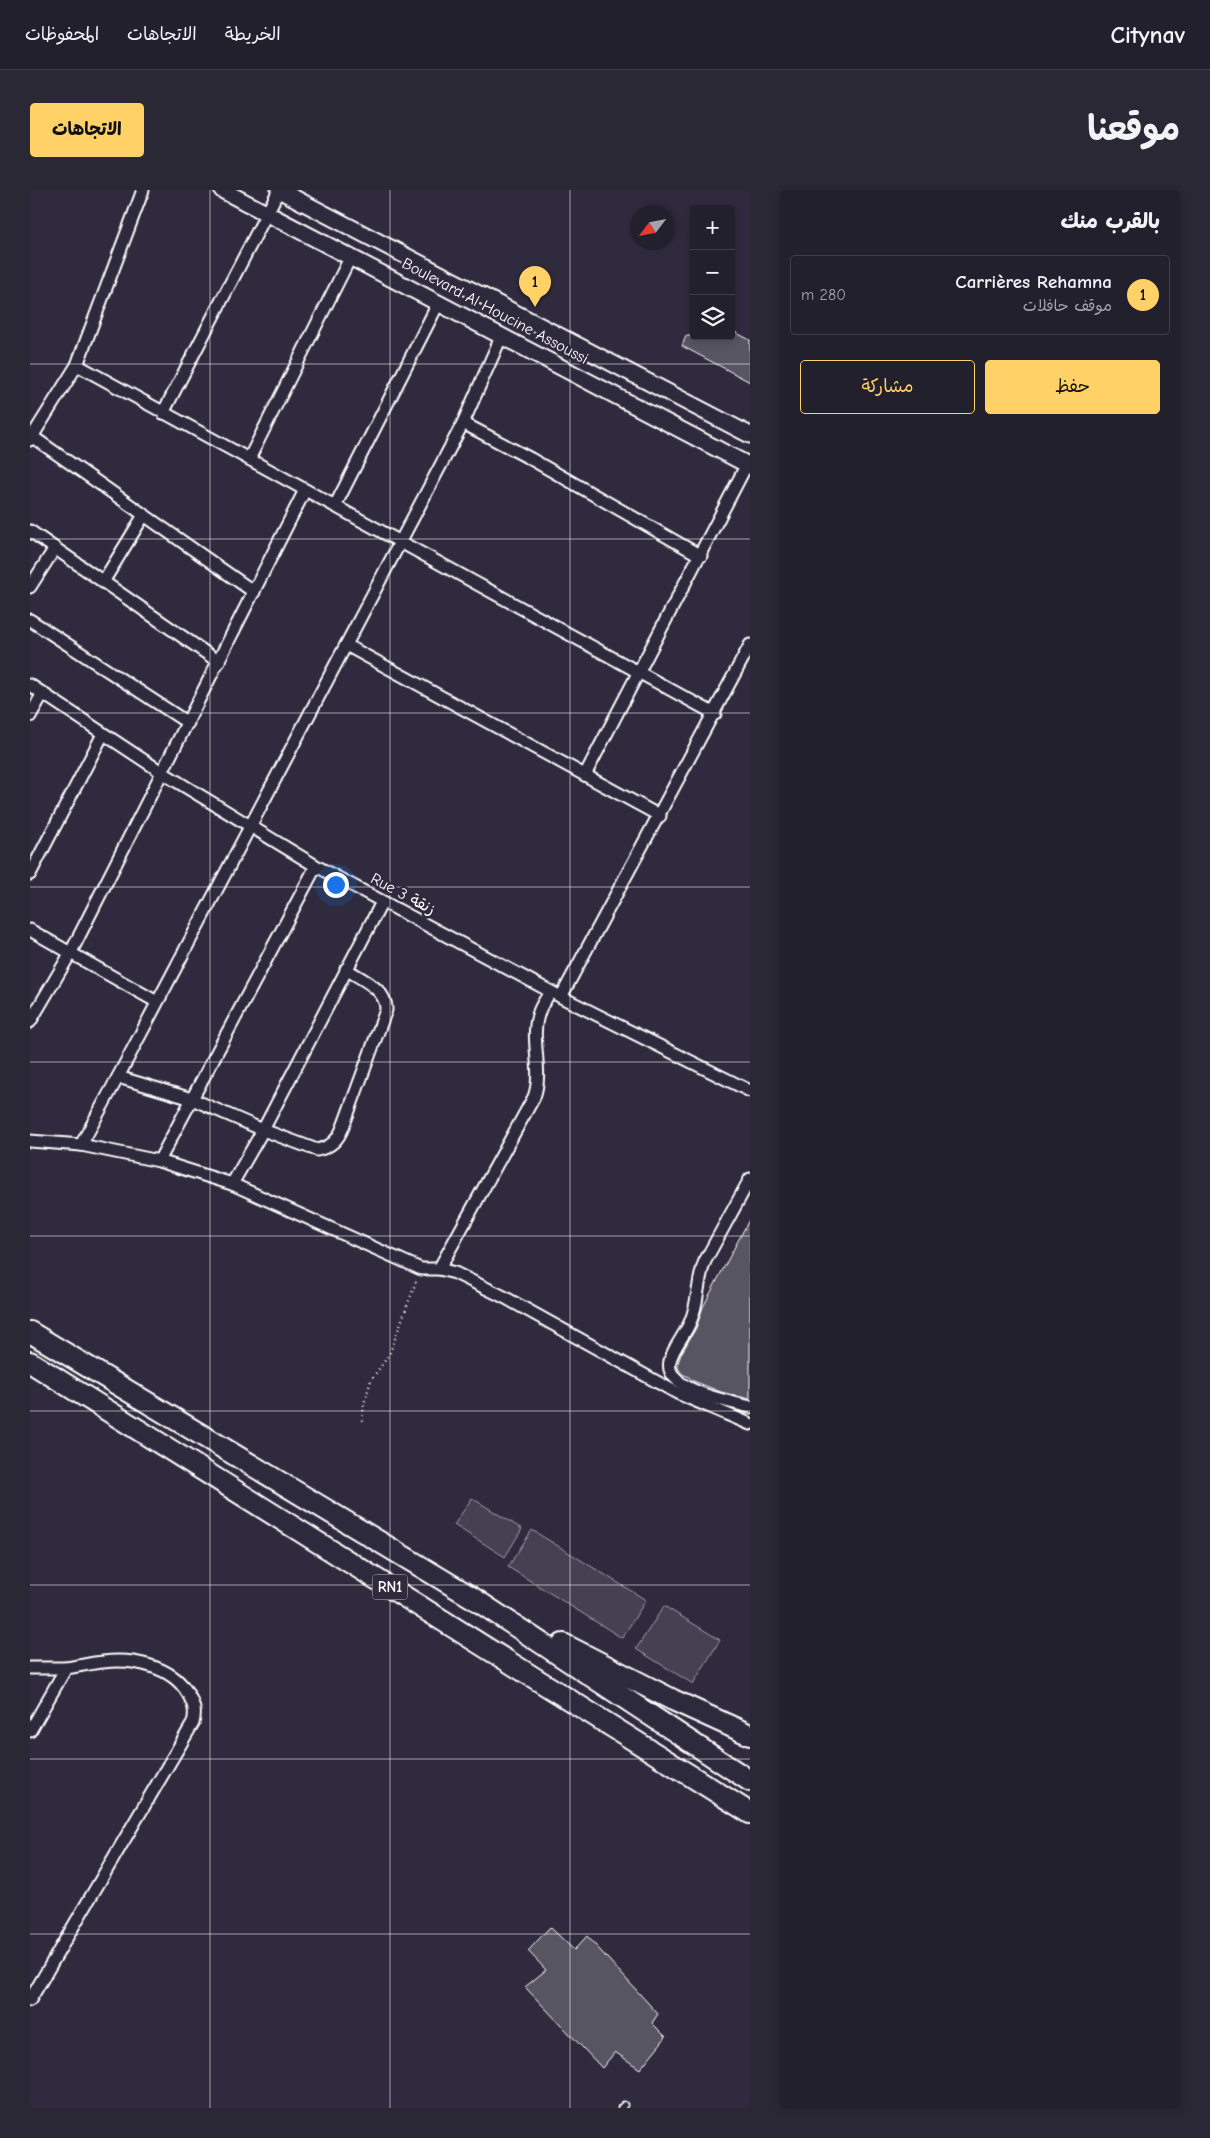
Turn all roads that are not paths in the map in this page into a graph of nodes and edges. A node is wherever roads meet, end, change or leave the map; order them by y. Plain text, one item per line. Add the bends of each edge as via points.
1 (144, 190) edge
2 (222, 190) edge
3 (279, 190) edge
4 (267, 212) junction
5 (351, 256) junction
6 (438, 302) junction
7 (502, 335) junction
8 (77, 365) junction
9 (163, 413) junction
10 (463, 423) junction
11 (750, 435) edge
12 (31, 437) edge
13 (249, 460) junction
14 (749, 465) edge
15 (305, 490) junction
16 (334, 506) junction
17 (144, 515) junction
18 (30, 531) edge
19 (400, 542) junction
20 (55, 548) junction
21 (701, 556) junction
22 (102, 582) junction
23 (30, 587) edge
24 (254, 592) junction
25 (30, 620) edge
26 (346, 645) junction
27 (750, 645) edge
28 (219, 662) junction
29 (639, 672) junction
30 (30, 685) edge
31 (43, 693) junction
32 (715, 714) junction
33 (30, 716) edge
34 (188, 724) junction
35 (103, 734) junction
36 (163, 773) junction
37 (584, 774) junction
38 (660, 816) junction
39 (250, 826) junction
40 (316, 866) junction
41 (30, 874) edge
42 (382, 902) junction
43 (30, 930) edge
44 (70, 954) junction
45 (346, 969) junction
46 (550, 992) junction
47 (561, 997) junction
48 (157, 1002) junction
49 (30, 1022) edge
50 (118, 1077) junction
51 (750, 1090) edge
52 (192, 1099) junction
53 (263, 1130) junction
54 (30, 1141) edge
55 (81, 1145) junction
56 (159, 1161) junction
57 (750, 1179) edge
58 (232, 1184) junction
59 (439, 1269) junction
60 (30, 1332) edge
61 (30, 1362) edge
62 (750, 1407) edge
63 (750, 1424) edge
64 (473, 1598) junction
65 (30, 1668) edge
66 (66, 1668) junction
67 (533, 1677) junction
68 (30, 1731) edge
69 (750, 1735) edge
70 (750, 1780) edge
71 (750, 1813) edge
72 (750, 1824) edge
73 (30, 2000) edge

1 - 8 street
2 - 4 street, Boulevard Al Houcine Assoussi
3 - 4 street
3 - 11 street, Boulevard Al Houcine Assoussi
4 - 5 street, Boulevard Al Houcine Assoussi
4 - 9 street
5 - 6 street, Boulevard Al Houcine Assoussi
5 - 13 street
6 - 7 street, Boulevard Al Houcine Assoussi
6 - 16 street
7 - 10 street
7 - 14 street, Boulevard Al Houcine Assoussi
8 - 9 street
8 - 12 street
9 - 13 street
10 - 19 street
10 - 21 street
12 - 17 street
13 - 15 street
14 - 21 street
15 - 16 street
15 - 24 street
16 - 19 street
17 - 22 street
17 - 24 street
18 - 20 street
19 - 26 street
19 - 29 street
20 - 22 street
20 - 23 street
21 - 29 street
22 - 28 street
24 - 28 street
25 - 34 street
26 - 37 street
26 - 39 street
27 - 32 street
28 - 34 street
29 - 32 street
29 - 37 street
30 - 31 street, Rue 3 زنقة
31 - 33 street
31 - 35 street, Rue 3 زنقة
32 - 38 street
34 - 36 street
35 - 36 street, Rue 3 زنقة
35 - 41 street
36 - 39 street, Rue 3 زنقة
36 - 44 street
37 - 38 street
38 - 47 street
39 - 40 street, Rue 3 زنقة
39 - 48 street
40 - 42 street, Rue 3 زنقة
40 - 52 street
42 - 45 street
42 - 46 street, Rue 3 زنقة
43 - 44 street
44 - 48 street
44 - 49 street
45 - 53 street
45 - 53 street via 383,995 386,1010 339,1138 317,1150
46 - 47 street, Rue 3 زنقة
46 - 59 street via 539,1013 536,1035 538,1086 534,1097
47 - 51 street, Rue 3 زنقة
48 - 50 street
50 - 52 street
50 - 55 street
52 - 53 street
52 - 56 street
53 - 58 street
54 - 55 street
55 - 56 street
56 - 58 street
57 - 62 street via 705,1261 694,1312 669,1368 688,1389
58 - 59 street via 421,1269
59 - 63 street via 455,1273 504,1297 677,1393
60 - 64 highway, RN1
61 - 67 highway, RN1
64 - 69 highway via 673,1700
64 - 70 highway, RN1
65 - 66 street
66 - 68 street
66 - 73 street via 105,1661 147,1665 179,1682 192,1702 195,1716
67 - 71 highway, RN1
67 - 72 highway

